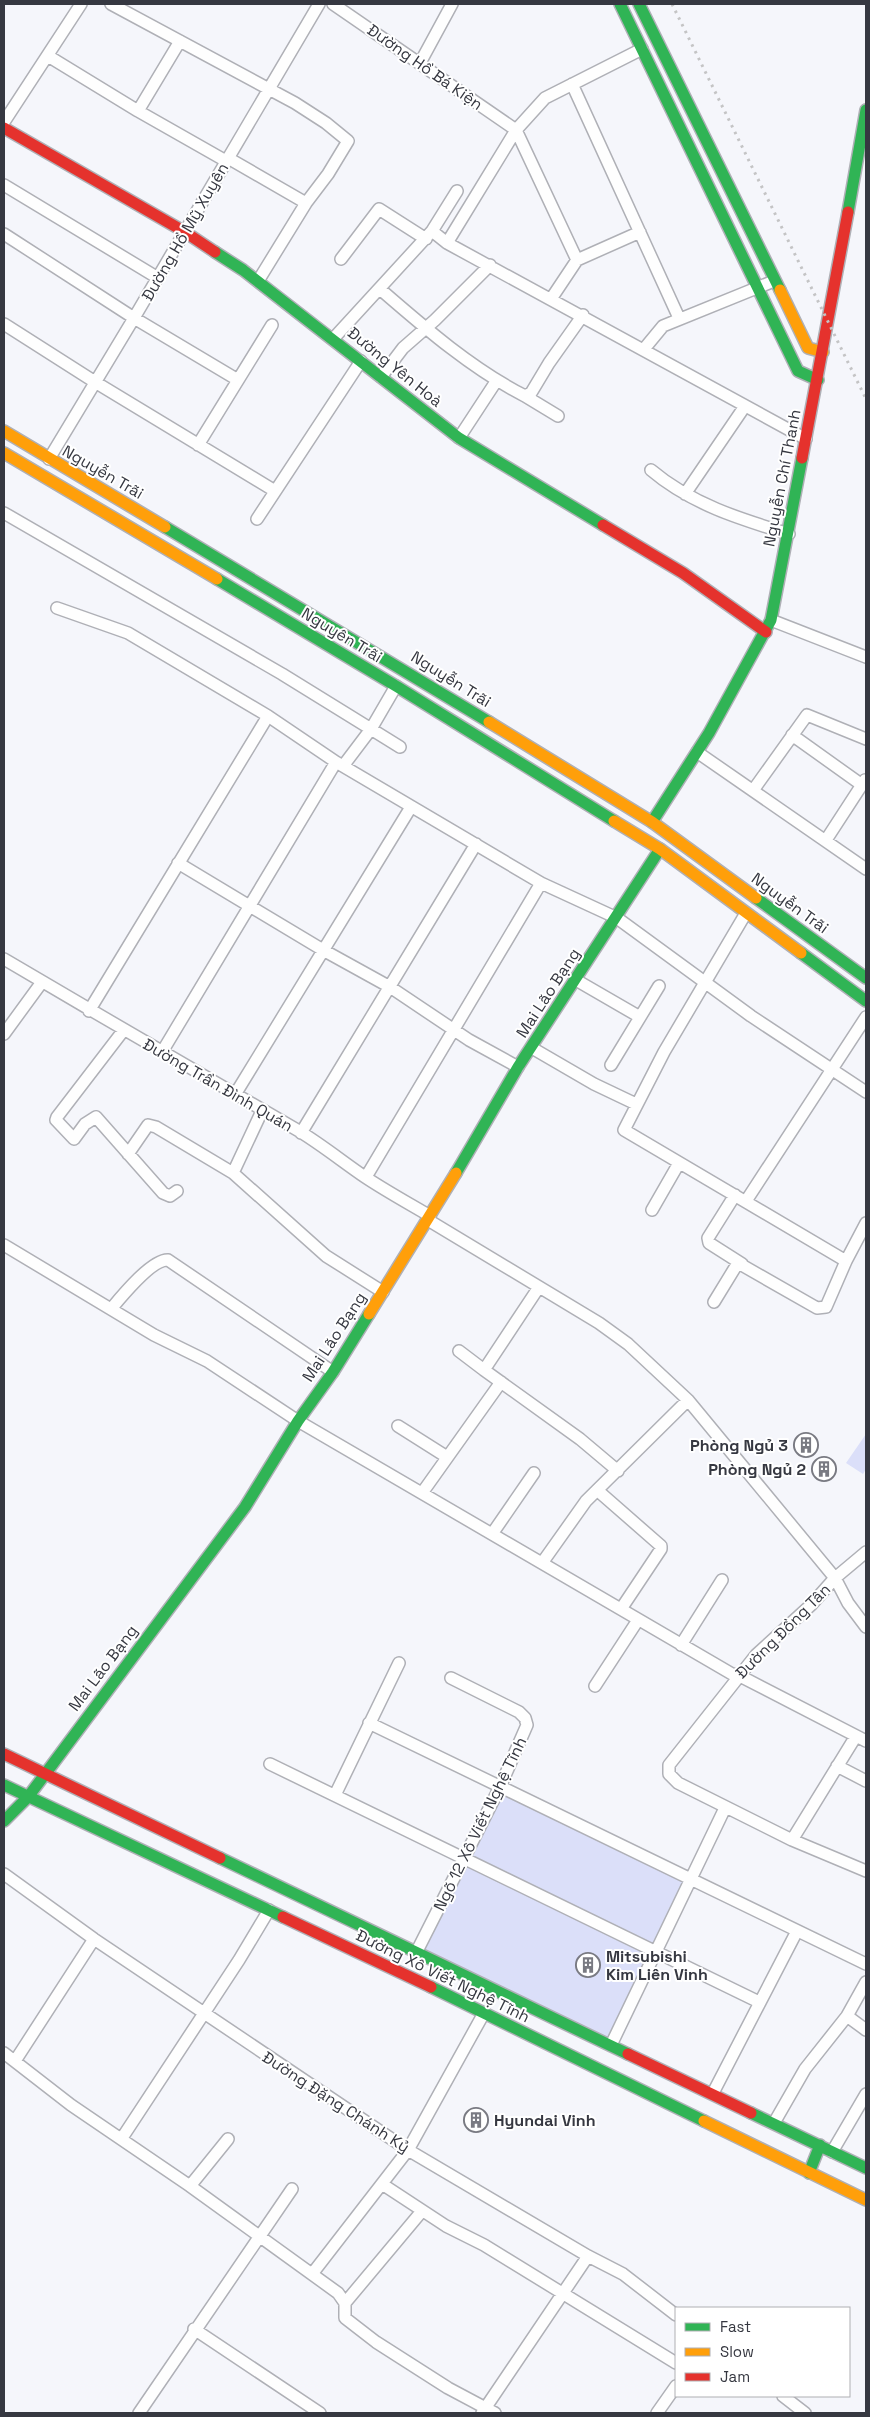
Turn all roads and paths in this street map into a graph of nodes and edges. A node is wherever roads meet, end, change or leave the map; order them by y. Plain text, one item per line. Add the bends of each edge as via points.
1 (81, 4) edge
2 (111, 4) edge
3 (319, 4) edge
4 (334, 4) edge
5 (452, 4) edge
6 (620, 4) edge
7 (639, 4) edge
8 (349, 8) edge
9 (180, 41) junction
10 (658, 41) junction
11 (642, 49) junction
12 (48, 56) junction
13 (420, 63) junction
14 (572, 84) junction
15 (268, 89) junction
16 (866, 110) edge
17 (138, 111) junction
18 (4, 122) edge
19 (4, 128) edge
20 (516, 130) junction
21 (227, 160) junction
22 (4, 185) edge
23 (457, 191) dead end
24 (306, 203) junction
25 (185, 232) junction
26 (640, 232) junction
27 (4, 234) edge
28 (429, 235) junction
29 (447, 242) junction
30 (341, 259) dead end
31 (577, 260) junction
32 (490, 265) junction
33 (158, 278) junction
34 (258, 281) junction
35 (774, 281) junction
36 (758, 288) junction
37 (380, 289) junction
38 (551, 299) junction
39 (583, 316) junction
40 (134, 318) junction
41 (679, 318) junction
42 (4, 324) edge
43 (272, 325) dead end
44 (425, 328) junction
45 (334, 339) junction
46 (644, 349) junction
47 (823, 352) junction
48 (361, 361) junction
49 (381, 377) junction
50 (238, 380) junction
51 (497, 380) junction
52 (818, 380) junction
53 (95, 382) junction
54 (525, 396) junction
55 (745, 406) junction
56 (558, 416) dead end
57 (4, 431) edge
58 (459, 438) junction
59 (806, 439) junction
60 (198, 445) junction
61 (4, 453) edge
62 (48, 459) junction
63 (651, 470) dead end
64 (275, 491) junction
65 (685, 494) junction
66 (4, 513) edge
67 (257, 519) dead end
68 (789, 534) junction
69 (57, 608) dead end
70 (771, 620) junction
71 (766, 632) junction
72 (866, 657) edge
73 (396, 686) junction
74 (268, 716) junction
75 (371, 729) junction
76 (792, 735) junction
77 (866, 739) edge
78 (400, 747) dead end
79 (697, 752) junction
80 (340, 764) junction
81 (864, 782) edge
82 (754, 789) junction
83 (411, 807) junction
84 (652, 822) junction
85 (826, 840) junction
86 (476, 844) junction
87 (660, 849) junction
88 (178, 863) junction
89 (866, 869) edge
90 (541, 883) junction
91 (249, 906) junction
92 (746, 913) junction
93 (617, 918) junction
94 (323, 950) junction
95 (4, 959) edge
96 (866, 978) edge
97 (576, 980) junction
98 (705, 981) junction
99 (42, 982) junction
100 (659, 986) dead end
101 (390, 988) junction
102 (866, 1001) edge
103 (89, 1011) junction
104 (640, 1017) junction
105 (866, 1017) edge
106 (453, 1028) junction
107 (123, 1031) junction
108 (4, 1034) edge
109 (532, 1048) junction
110 (162, 1052) junction
111 (612, 1065) dead end
112 (518, 1067) junction
113 (833, 1069) junction
114 (866, 1092) edge
115 (236, 1093) junction
116 (636, 1104) junction
117 (262, 1111) junction
118 (301, 1132) junction
119 (128, 1154) junction
120 (679, 1163) junction
121 (233, 1173) junction
122 (366, 1178) junction
123 (177, 1191) dead end
124 (741, 1198) junction
125 (652, 1210) dead end
126 (429, 1218) junction
127 (866, 1223) edge
128 (4, 1244) edge
129 (846, 1261) junction
130 (742, 1264) junction
131 (539, 1287) junction
132 (384, 1292) junction
133 (714, 1302) dead end
134 (110, 1309) junction
135 (459, 1351) dead end
136 (484, 1370) junction
137 (333, 1372) junction
138 (501, 1382) junction
139 (688, 1400) junction
140 (298, 1421) junction
141 (398, 1426) dead end
142 (447, 1456) junction
143 (618, 1471) junction
144 (534, 1473) dead end
145 (598, 1490) junction
146 (422, 1493) junction
147 (492, 1534) junction
148 (866, 1552) edge
149 (542, 1563) junction
150 (835, 1578) junction
151 (722, 1580) dead end
152 (622, 1609) junction
153 (638, 1620) junction
154 (866, 1627) edge
155 (681, 1645) junction
156 (399, 1663) dead end
157 (738, 1675) junction
158 (451, 1678) dead end
159 (595, 1686) dead end
160 (368, 1723) junction
161 (861, 1738) edge
162 (4, 1754) edge
163 (270, 1764) dead end
164 (837, 1766) junction
165 (44, 1773) junction
166 (866, 1781) edge
167 (4, 1785) edge
168 (500, 1787) junction
169 (335, 1795) junction
170 (28, 1797) junction
171 (725, 1808) junction
172 (4, 1820) edge
173 (792, 1840) junction
174 (463, 1859) junction
175 (866, 1871) edge
176 (4, 1874) edge
177 (690, 1879) junction
178 (269, 1910) junction
179 (797, 1931) junction
180 (94, 1939) junction
181 (656, 1950) junction
182 (416, 1951) junction
183 (866, 1964) edge
184 (866, 1982) edge
185 (489, 2001) junction
186 (759, 2002) junction
187 (204, 2014) junction
188 (848, 2016) junction
189 (866, 2030) edge
190 (611, 2045) junction
191 (4, 2053) edge
192 (15, 2061) junction
193 (712, 2093) junction
194 (866, 2094) edge
195 (774, 2123) junction
196 (122, 2138) junction
197 (228, 2138) dead end
198 (820, 2145) junction
199 (408, 2150) junction
200 (832, 2152) junction
201 (866, 2168) edge
202 (809, 2173) junction
203 (382, 2184) junction
204 (190, 2186) junction
205 (292, 2190) dead end
206 (866, 2200) edge
207 (422, 2211) junction
208 (259, 2236) junction
209 (588, 2256) junction
210 (312, 2274) junction
211 (562, 2293) junction
212 (346, 2304) junction
213 (675, 2314) edge
214 (194, 2329) junction
215 (675, 2362) edge
216 (675, 2387) edge
217 (784, 2397) edge
218 (487, 2412) edge
219 (139, 2413) edge
220 (320, 2413) edge
221 (657, 2413) edge
222 (805, 2413) edge

1 - 12 street
2 - 9 street
3 - 15 street, Đường Hồ Mỹ Xuyên
4 - 8 street, Đường Hồ Bá Kiện
5 - 13 street
6 - 11 main road
7 - 10 main road
8 - 13 street, Đường Hồ Bá Kiện
9 - 15 street
9 - 17 street
10 - 11 main road
10 - 35 main road
11 - 14 street
11 - 36 main road
12 - 17 street
12 - 18 street
13 - 20 street, Đường Hồ Bá Kiện
14 - 20 street via 544,98
14 - 26 street
15 - 21 street, Đường Hồ Mỹ Xuyên
15 - 24 street via 326,123 348,141
16 - 47 main road, Nguyễn Chí Thanh
17 - 21 street
19 - 25 main road, Đường Yên Hoà
20 - 29 street
20 - 31 street
21 - 24 street
21 - 25 street, Đường Hồ Mỹ Xuyên
22 - 33 street
23 - 28 street
24 - 34 street
25 - 33 street, Đường Hồ Mỹ Xuyên
25 - 34 main road, Đường Yên Hoà
26 - 31 street
26 - 41 street
27 - 40 street
28 - 29 street
28 - 30 street via 378,208
28 - 37 street
29 - 32 street
31 - 38 street
32 - 38 street
32 - 44 street
33 - 40 street, Đường Hồ Mỹ Xuyên
34 - 45 main road, Đường Yên Hoà
35 - 36 street
35 - 47 main road via 808,348
36 - 41 street
36 - 52 main road via 798,371
37 - 44 street
37 - 45 street
38 - 39 street
39 - 46 street
39 - 54 street via 531,394
40 - 50 street
40 - 53 street, Đường Hồ Mỹ Xuyên
41 - 46 street via 663,326
42 - 53 street
43 - 50 street
44 - 49 street via 403,348
44 - 51 street
45 - 48 main road, Đường Yên Hoà
46 - 55 street
47 - 52 main road, Nguyễn Chí Thanh
48 - 49 main road, Đường Yên Hoà
48 - 64 street
49 - 58 main road, Đường Yên Hoà
50 - 60 street
51 - 54 street
51 - 58 street
52 - 59 main road, Nguyễn Chí Thanh
53 - 60 street
53 - 62 street, Đường Hồ Mỹ Xuyên
54 - 56 street
55 - 59 street
55 - 65 street
57 - 62 main road, Nguyễn Trãi
58 - 71 main road, Đường Yên Hoà via 683,572
59 - 68 main road, Nguyễn Chí Thanh
60 - 64 street
61 - 73 main road, Nguyên Trãi
62 - 84 main road, Nguyễn Trãi via 314,614
63 - 65 street
64 - 67 street
65 - 68 street via 731,516
66 - 75 street
68 - 70 main road, Nguyễn Chí Thanh
69 - 74 street via 128,633
70 - 71 main road, Nguyễn Chí Thanh
70 - 72 street
71 - 79 main road, Nguyễn Chí Thanh
73 - 75 street
73 - 87 main road, Nguyên Trãi
74 - 80 street
74 - 88 street
75 - 78 street
75 - 80 street
76 - 77 street via 804,717 810,715
76 - 81 street
76 - 82 street
79 - 82 street
79 - 84 main road, Nguyễn Chí Thanh
80 - 83 street
80 - 91 street
81 - 85 street
82 - 85 street
83 - 86 street
83 - 94 street
84 - 87 main road
84 - 96 main road, Nguyễn Trãi
85 - 89 street
86 - 90 street
86 - 101 street
87 - 92 main road
87 - 93 main road, Mai Lão Bạng
88 - 91 street
88 - 103 street
90 - 93 street
90 - 106 street
91 - 94 street
91 - 110 street
92 - 98 street
92 - 102 main road
93 - 97 main road, Mai Lão Bạng
93 - 98 street
94 - 101 street
94 - 115 street
95 - 99 street, Đường Trần Đình Quán
97 - 104 street
97 - 109 main road, Mai Lão Bạng
98 - 113 street via 751,1016
98 - 116 street
99 - 103 street, Đường Trần Đình Quán
99 - 108 street
100 - 104 street
101 - 106 street
101 - 118 street
103 - 107 street, Đường Trần Đình Quán
104 - 111 street
105 - 113 street
106 - 112 street
106 - 122 street
107 - 110 street, Đường Trần Đình Quán
107 - 119 street via 56,1120 74,1139 96,1117
109 - 112 main road, Mai Lão Bạng
109 - 116 street
110 - 115 street, Đường Trần Đình Quán
112 - 126 main road, Mai Lão Bạng
113 - 114 street
113 - 124 street
115 - 117 street, Đường Trần Đình Quán
116 - 120 street via 625,1127 626,1132
117 - 118 street, Đường Trần Đình Quán
117 - 121 street
118 - 122 street, Đường Trần Đình Quán
119 - 121 street via 148,1125
119 - 123 street via 163,1193 170,1196
120 - 124 street
120 - 125 street
121 - 132 street via 326,1256
122 - 126 street, Đường Trần Đình Quán
124 - 129 street
124 - 130 street via 708,1238 709,1243
126 - 131 street, Đường Trần Đình Quán
126 - 132 main road, Mai Lão Bạng
127 - 129 street
128 - 134 street
129 - 130 street via 830,1303 822,1309
130 - 133 street via 736,1266
131 - 136 street
131 - 139 street, Đường Trần Đình Quán via 619,1337
132 - 137 main road, Mai Lão Bạng
134 - 137 street via 138,1280 162,1260 168,1260
134 - 140 street via 207,1361
135 - 136 street
136 - 138 street
137 - 140 main road, Mai Lão Bạng
138 - 142 street
138 - 143 street
139 - 143 street
139 - 150 street, Đường Trần Đình Quán
140 - 146 street
140 - 165 main road, Mai Lão Bạng via 246,1508
141 - 142 street
142 - 146 street
143 - 145 street
144 - 147 street
145 - 149 street
145 - 152 street via 661,1546
146 - 147 street
147 - 149 street
148 - 150 street, Đường Đồng Tân
149 - 152 street
150 - 154 street, Đường Trần Đình Quán
150 - 157 street, Đường Đồng Tân
151 - 155 street
152 - 153 street
153 - 155 street
153 - 159 street
155 - 157 street
156 - 160 street
157 - 161 street
157 - 171 street, Đường Đồng Tân via 669,1765 668,1771 671,1778
158 - 168 street, Ngõ 12 Xô Viết Nghệ Tĩnh via 525,1718 526,1729
160 - 168 street
160 - 169 street
161 - 164 street
162 - 165 main road, Đường Xô Viết Nghệ Tĩnh
163 - 169 street
164 - 166 street
164 - 173 street
165 - 170 main road, Mai Lão Bạng
165 - 182 main road, Đường Xô Viết Nghệ Tĩnh
167 - 170 main road, Đường Xô Viết Nghệ Tĩnh
168 - 174 street, Ngõ 12 Xô Viết Nghệ Tĩnh
168 - 177 street
169 - 174 street
170 - 172 main road, Mai Lão Bạng
170 - 178 main road, Đường Xô Viết Nghệ Tĩnh
171 - 173 street
171 - 177 street
173 - 175 street
174 - 181 street
174 - 182 street, Ngõ 12 Xô Viết Nghệ Tĩnh
176 - 180 street, Đường Đặng Chánh Kỷ
177 - 179 street
177 - 181 street
178 - 185 main road, Đường Xô Viết Nghệ Tĩnh
178 - 187 street
179 - 183 street
179 - 186 street
180 - 187 street, Đường Đặng Chánh Kỷ
180 - 192 street
181 - 186 street
181 - 190 street
182 - 185 main road, Đường Xô Viết Nghệ Tĩnh
184 - 188 street
185 - 190 main road, Đường Xô Viết Nghệ Tĩnh
185 - 199 street
185 - 202 main road, Đường Xô Viết Nghệ Tĩnh
186 - 193 street
187 - 196 street
187 - 199 street, Đường Đặng Chánh Kỷ
188 - 189 street
188 - 195 street via 805,2069
190 - 193 main road, Đường Xô Viết Nghệ Tĩnh
191 - 192 street
192 - 196 street via 71,2105
193 - 195 main road, Đường Xô Viết Nghệ Tĩnh
194 - 200 street
195 - 198 main road, Đường Xô Viết Nghệ Tĩnh
196 - 204 street
197 - 204 street
198 - 200 main road, Đường Xô Viết Nghệ Tĩnh
198 - 202 main road
199 - 203 street
199 - 209 street, Đường Đặng Chánh Kỷ
200 - 201 main road, Đường Xô Viết Nghệ Tĩnh
202 - 206 main road, Đường Xô Viết Nghệ Tĩnh
203 - 207 street
203 - 210 street
204 - 208 street
205 - 208 street
207 - 211 street via 484,2244
207 - 212 street
208 - 210 street
208 - 214 street
209 - 211 street
209 - 213 street, Đường Đặng Chánh Kỷ via 623,2274
210 - 212 street via 338,2293
211 - 215 street
211 - 218 street
212 - 218 street via 345,2318 364,2334
214 - 219 street
214 - 220 street
216 - 221 street
217 - 222 street

